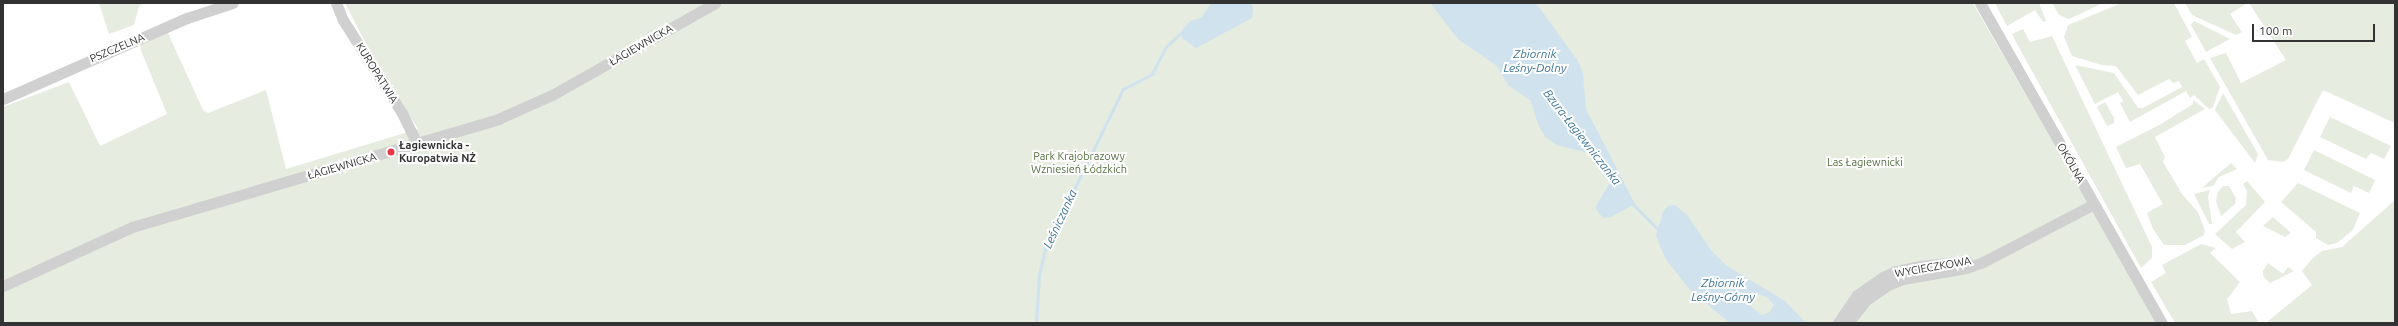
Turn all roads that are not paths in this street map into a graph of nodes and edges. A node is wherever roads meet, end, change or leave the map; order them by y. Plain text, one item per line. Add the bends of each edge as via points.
1 (233, 3) edge
2 (336, 3) edge
3 (715, 3) edge
4 (1980, 3) edge
5 (3, 99) edge
6 (417, 144) junction
7 (2094, 204) junction
8 (2000, 253) junction
9 (3, 286) edge
10 (1838, 323) edge
11 (1848, 323) edge
12 (2162, 323) edge

1 - 5 street, PSZCZELNA via 187,18
2 - 6 street, KUROPATWIA via 402,113
3 - 6 street, ŁAGIEWNICKA via 539,102 480,126
4 - 7 street, OKÓLNA
6 - 9 street, ŁAGIEWNICKA via 132,227
7 - 8 street, WYCIECZKOWA
7 - 12 street, OKÓLNA
8 - 10 street, WYCIECZKOWA via 1962,262 1896,271 1857,295
8 - 11 street, WYCIECZKOWA via 1966,268 1904,279 1890,284 1866,300

